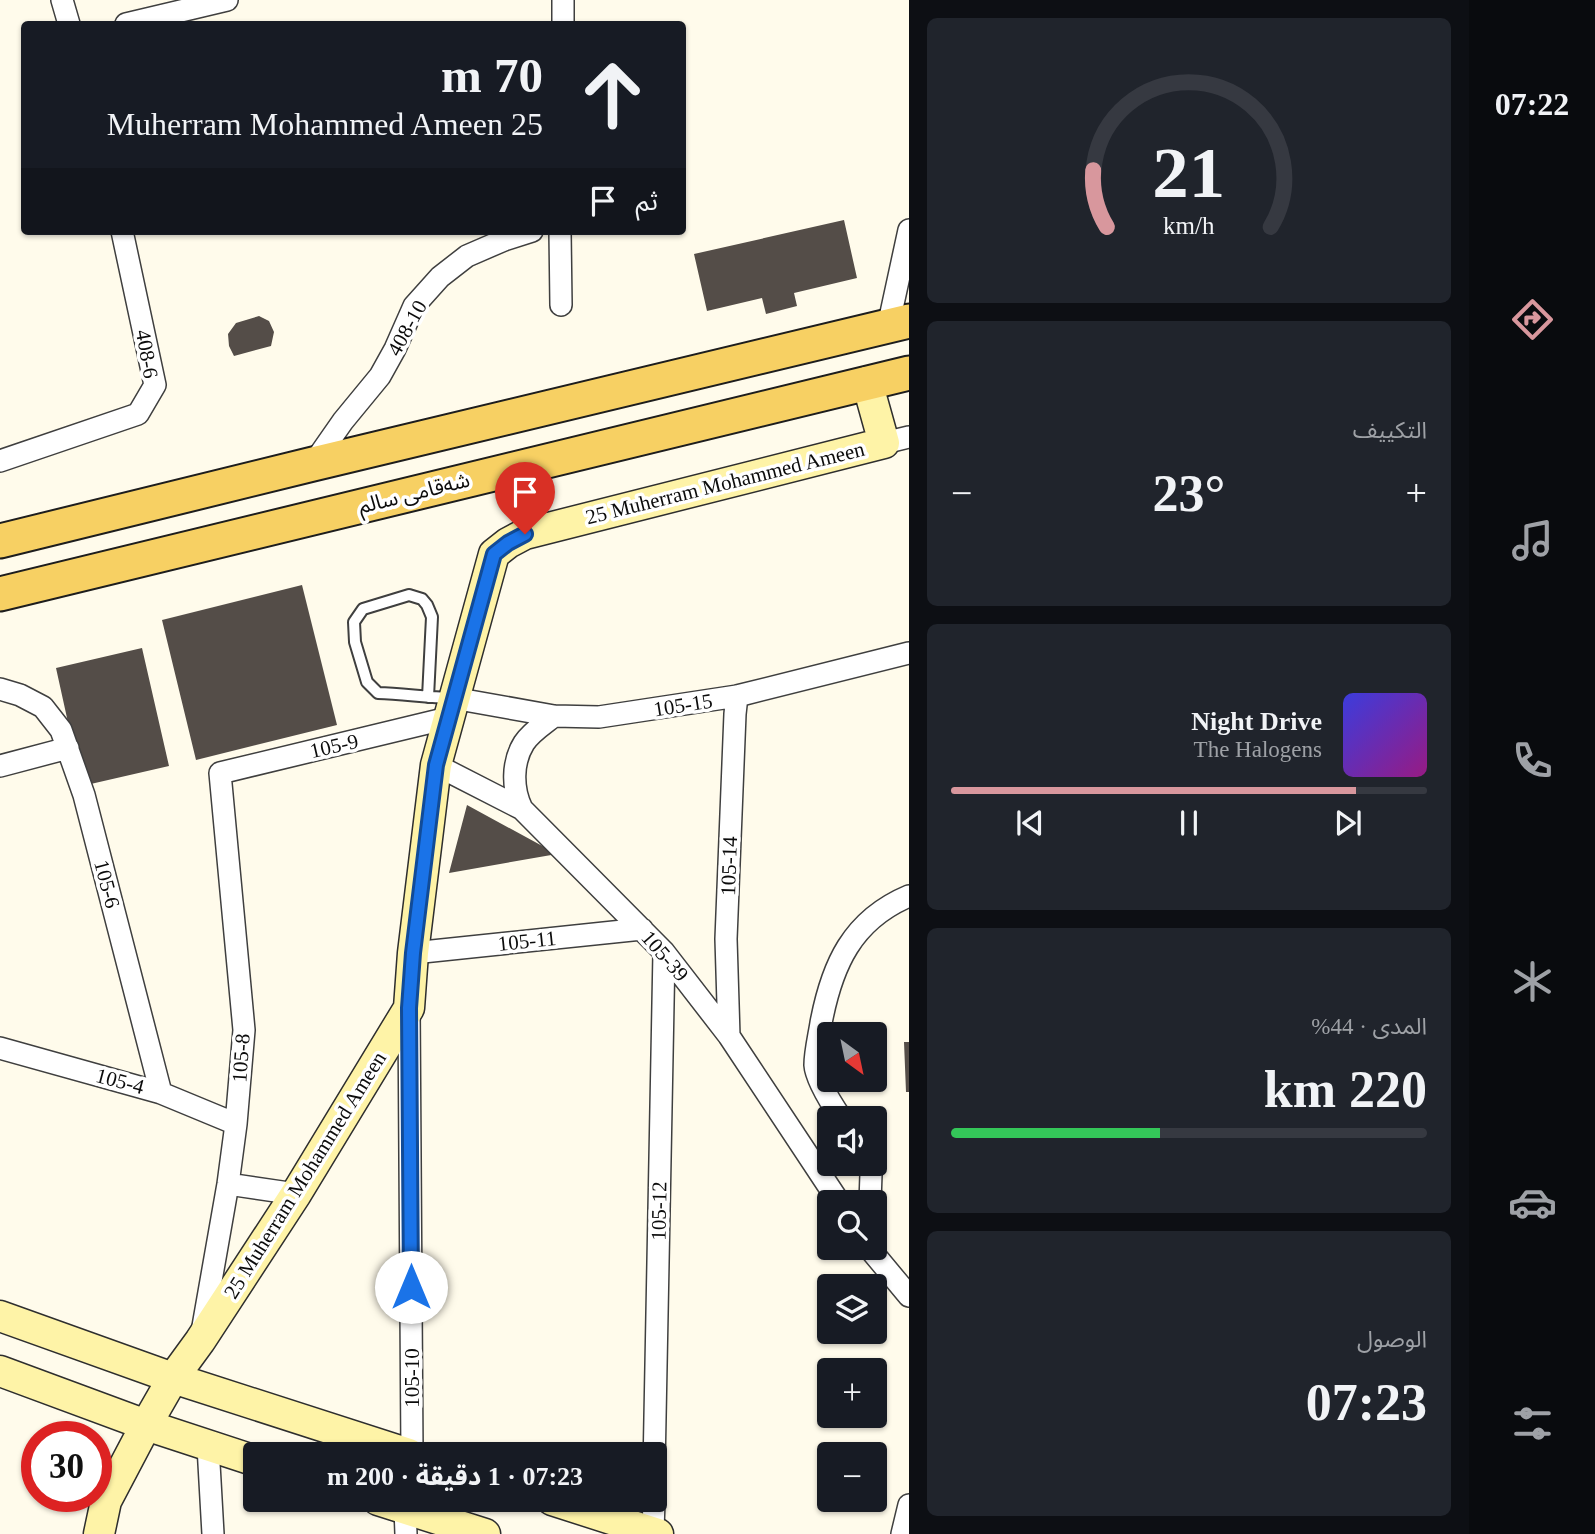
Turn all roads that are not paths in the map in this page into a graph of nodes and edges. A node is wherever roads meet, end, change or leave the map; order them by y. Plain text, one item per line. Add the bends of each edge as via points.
1 (62, 0) edge
2 (227, 0) edge
3 (563, 0) edge
4 (68, 21) edge
5 (139, 21) edge
6 (563, 21) edge
7 (909, 230) edge
8 (127, 235) edge
9 (520, 235) edge
10 (561, 235) edge
11 (561, 305) dead end
12 (898, 324) edge
13 (909, 373) edge
14 (867, 382) junction
15 (897, 440) edge
16 (0, 461) edge
17 (313, 464) junction
18 (0, 541) edge
19 (0, 594) edge
20 (909, 653) edge
21 (10, 692) edge
22 (737, 696) junction
23 (443, 704) junction
24 (554, 716) junction
25 (68, 748) junction
26 (436, 765) junction
27 (0, 766) edge
28 (220, 773) joint
29 (522, 809) junction
30 (909, 896) edge
31 (642, 929) junction
32 (664, 952) junction
33 (413, 953) junction
34 (409, 1008) junction
35 (729, 1036) junction
36 (0, 1048) edge
37 (161, 1093) junction
38 (833, 1106) edge
39 (236, 1124) junction
40 (228, 1184) junction
41 (831, 1190) edge
42 (296, 1194) junction
43 (879, 1260) edge
44 (909, 1296) edge
45 (0, 1316) edge
46 (200, 1340) junction
47 (0, 1371) edge
48 (173, 1378) junction
49 (146, 1425) junction
50 (373, 1442) edge
51 (411, 1442) edge
52 (655, 1442) edge
53 (208, 1446) junction
54 (243, 1457) edge
55 (909, 1505) edge
56 (590, 1512) edge
57 (655, 1512) edge
58 (396, 1514) edge
59 (656, 1533) edge
60 (99, 1534) edge
61 (213, 1534) edge
62 (485, 1534) edge
63 (902, 1534) edge

1 - 4 street
2 - 5 street
3 - 6 street
7 - 12 street
8 - 16 street, 408-6 via 155,385 138,414
9 - 17 street, 408-10 via 467,256 440,277 414,306 380,376
10 - 11 street
12 - 17 main road
13 - 14 main road, شەقامی سالم
14 - 15 street, 25 Muherram Mohammed Ameen
14 - 19 main road, شەقامی سالم
15 - 23 street, 25 Muherram Mohammed Ameen via 525,534 508,543 494,554
17 - 18 main road
20 - 22 street, 105-15
21 - 25 street, 105-6 via 43,707
22 - 24 street, 105-15 via 599,718
22 - 35 street, 105-14 via 726,939
23 - 23 lane via 432,617 422,599 409,595 363,609 354,622 355,642 367,681 378,693
23 - 24 street, 105-15
23 - 26 street, 25 Muherram Mohammed Ameen
23 - 28 street, 105-9
24 - 29 street via 524,742 516,764 514,778
25 - 27 street
25 - 37 street, 105-6
26 - 29 street, 105-39
26 - 33 street, 25 Muherram Mohammed Ameen
28 - 39 street, 105-8 via 244,1030
29 - 31 street, 105-39
30 - 38 street via 894,902 854,938 833,975 815,1067
31 - 32 street, 105-39
31 - 33 street, 105-11
32 - 35 street, 105-39
32 - 52 street, 105-12
33 - 34 street, 25 Muherram Mohammed Ameen
34 - 42 street, 25 Muherram Mohammed Ameen
34 - 51 street, 105-10
35 - 41 street, 105-39
36 - 37 street, 105-4
37 - 39 street, 105-4
39 - 40 street, 105-8
40 - 42 street
40 - 46 street, 105-8
42 - 46 street, 25 Muherram Mohammed Ameen
43 - 44 street
45 - 48 street
46 - 48 street, 25 Muherram Mohammed Ameen
47 - 49 street
48 - 49 street, 25 Muherram Mohammed Ameen
48 - 50 street
49 - 53 street
49 - 60 street, 25 Muherram Mohammed Ameen via 106,1501
53 - 54 street
53 - 61 street
55 - 63 street
56 - 59 street
57 - 59 street
58 - 62 street

